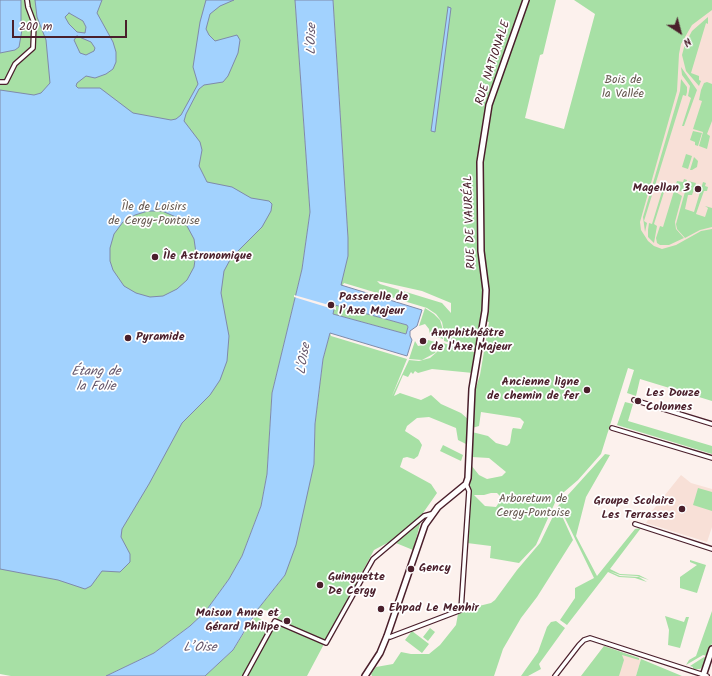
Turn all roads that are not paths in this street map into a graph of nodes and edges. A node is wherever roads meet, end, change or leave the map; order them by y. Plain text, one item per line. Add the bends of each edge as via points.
1 (28, 0) edge
2 (526, 0) edge
3 (0, 82) edge
4 (485, 133) joint
5 (634, 400) dead end
6 (712, 424) edge
7 (612, 428) dead end
8 (712, 458) edge
9 (466, 484) junction
10 (431, 514) junction
11 (635, 524) dead end
12 (712, 549) edge
13 (387, 636) junction
14 (712, 648) edge
15 (245, 676) edge
16 (365, 676) edge
17 (555, 676) edge
18 (705, 676) edge

1 - 3 street via 34,23 33,48 15,64 6,82
2 - 4 street, RUE NATIONALE via 491,99
4 - 9 street, RUE DE VAURÉAL via 479,179 486,311 472,389
5 - 6 street
7 - 8 street
9 - 10 street
9 - 13 street via 469,491 461,610
10 - 13 street
10 - 15 street via 424,516 373,559 326,642 274,621
11 - 12 street
13 - 16 street via 380,653
14 - 18 street
17 - 18 street via 583,640 590,638

